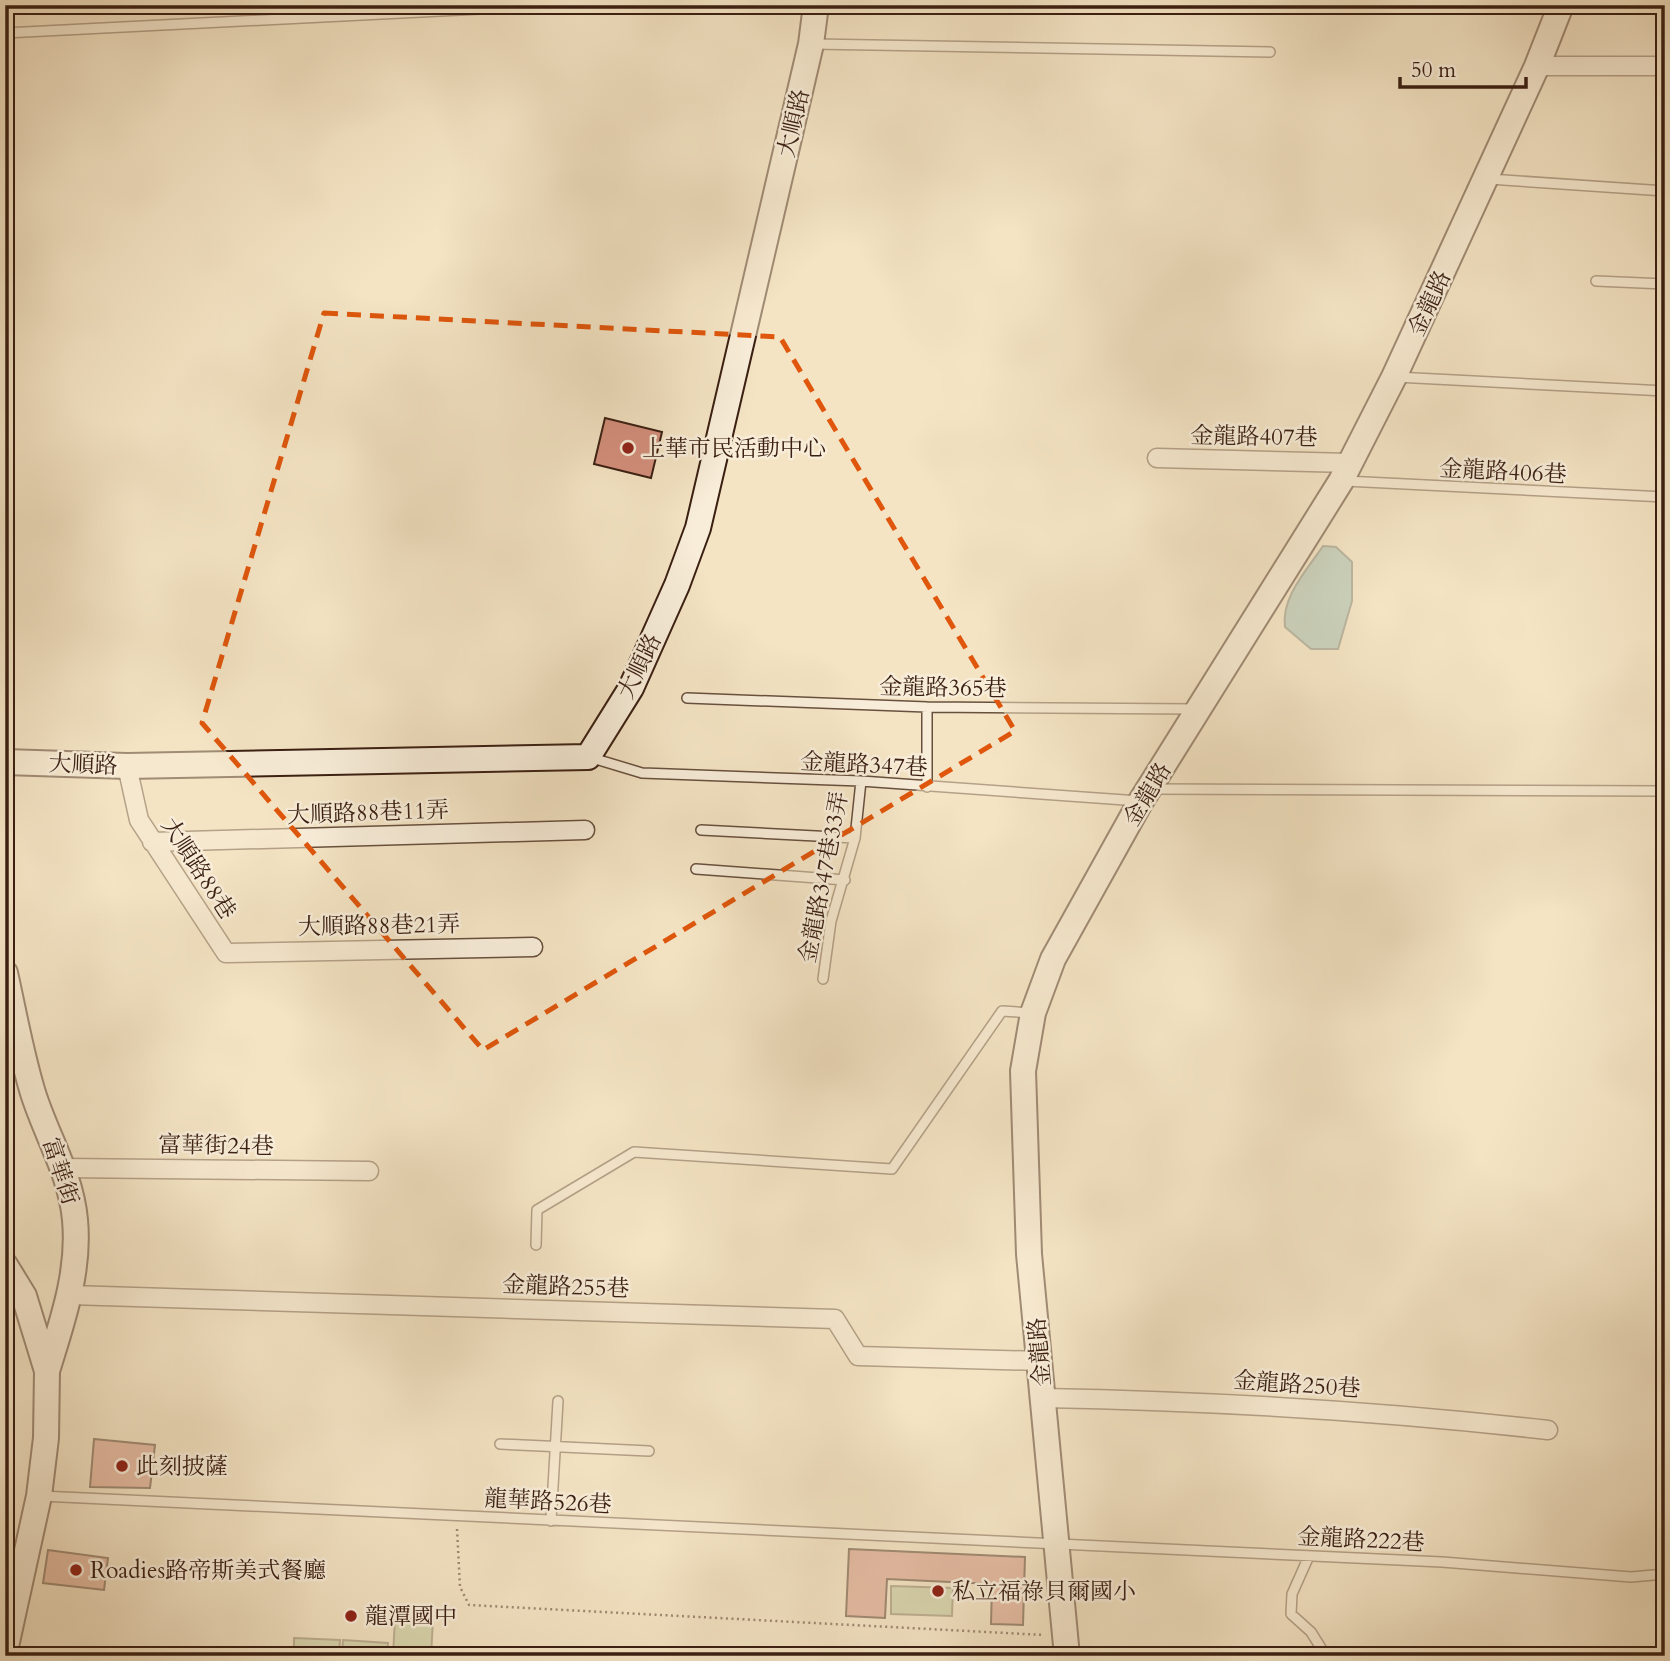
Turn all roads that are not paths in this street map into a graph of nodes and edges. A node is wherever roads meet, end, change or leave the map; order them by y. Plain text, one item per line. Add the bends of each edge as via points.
1 (816, 5) edge
2 (1561, 5) edge
3 (519, 7) road end
4 (5, 33) edge
5 (811, 44) junction
6 (1270, 52) dead end
7 (1538, 66) junction
8 (1665, 66) edge
9 (1485, 180) junction
10 (1665, 191) edge
11 (1596, 281) dead end
12 (1665, 284) edge
13 (1394, 377) junction
14 (1665, 391) edge
15 (1157, 458) dead end
16 (1345, 472) junction
17 (1665, 497) edge
18 (687, 698) dead end
19 (927, 707) junction
20 (1198, 710) junction
21 (588, 757) junction
22 (5, 762) edge
23 (127, 766) junction
24 (861, 781) junction
25 (927, 787) junction
26 (1665, 791) edge
27 (1145, 795) junction
28 (585, 830) dead end
29 (701, 830) dead end
30 (855, 838) junction
31 (152, 842) junction
32 (696, 869) dead end
33 (845, 880) junction
34 (533, 947) dead end
35 (226, 953) joint
36 (5, 973) edge
37 (823, 979) dead end
38 (1033, 1013) junction
39 (64, 1168) junction
40 (369, 1171) dead end
41 (536, 1245) dead end
42 (5, 1265) edge
43 (70, 1295) junction
44 (1039, 1361) junction
45 (47, 1371) junction
46 (1043, 1398) junction
47 (558, 1401) dead end
48 (1548, 1430) dead end
49 (500, 1444) dead end
50 (554, 1446) junction
51 (649, 1451) dead end
52 (39, 1496) junction
53 (551, 1521) junction
54 (1056, 1544) junction
55 (1309, 1556) junction
56 (1665, 1574) edge
57 (1066, 1646) edge
58 (5, 1651) edge
59 (1326, 1656) edge

1 - 5 street, 大順路
2 - 7 street, 金龍路
3 - 4 lane
5 - 6 lane
5 - 21 street, 大順路 via 698,528 631,688
7 - 8 street
7 - 9 street, 金龍路
9 - 10 lane via 1512,178
9 - 13 street, 金龍路
11 - 12 lane
13 - 14 lane
13 - 16 street, 金龍路
15 - 16 street, 金龍路407巷
16 - 17 lane, 金龍路406巷
16 - 20 street, 金龍路
18 - 19 lane, 金龍路365巷
19 - 20 lane, 金龍路365巷
19 - 25 lane
20 - 27 street, 金龍路
21 - 23 street, 大順路
21 - 24 lane, 金龍路347巷 via 642,774
22 - 23 street, 大順路
23 - 31 street, 大順路88巷 via 139,820
24 - 25 lane, 金龍路347巷
24 - 30 lane, 金龍路347巷33弄
25 - 27 lane, 金龍路347巷
26 - 27 lane, 金龍路347巷
27 - 38 street, 金龍路 via 1053,959
28 - 31 street, 大順路88巷11弄
29 - 30 lane
30 - 33 lane, 金龍路347巷33弄
31 - 35 street, 大順路88巷
32 - 33 lane
33 - 37 lane, 金龍路347巷33弄 via 831,921
34 - 35 street, 大順路88巷21弄
36 - 39 street, 富華街 via 33,1094
38 - 41 lane via 1002,1011 892,1169 634,1152 537,1210
38 - 44 street, 金龍路 via 1023,1072
39 - 40 street, 富華街24巷
39 - 43 street, 富華街 via 75,1219
42 - 45 street via 24,1296
43 - 44 street, 金龍路255巷 via 835,1319 858,1356
43 - 45 street, 富華街
44 - 46 street, 金龍路
45 - 52 street
46 - 48 street, 金龍路250巷 via 1171,1400
46 - 54 street, 金龍路
47 - 50 lane
49 - 50 lane
50 - 51 lane
50 - 53 lane
52 - 53 lane, 龍華路526巷
52 - 58 street
53 - 54 lane, 龍華路526巷
54 - 55 lane, 金龍路222巷
54 - 57 street, 金龍路
55 - 56 lane, 金龍路222巷 via 1631,1577
55 - 59 lane via 1292,1594 1291,1614 1311,1632

